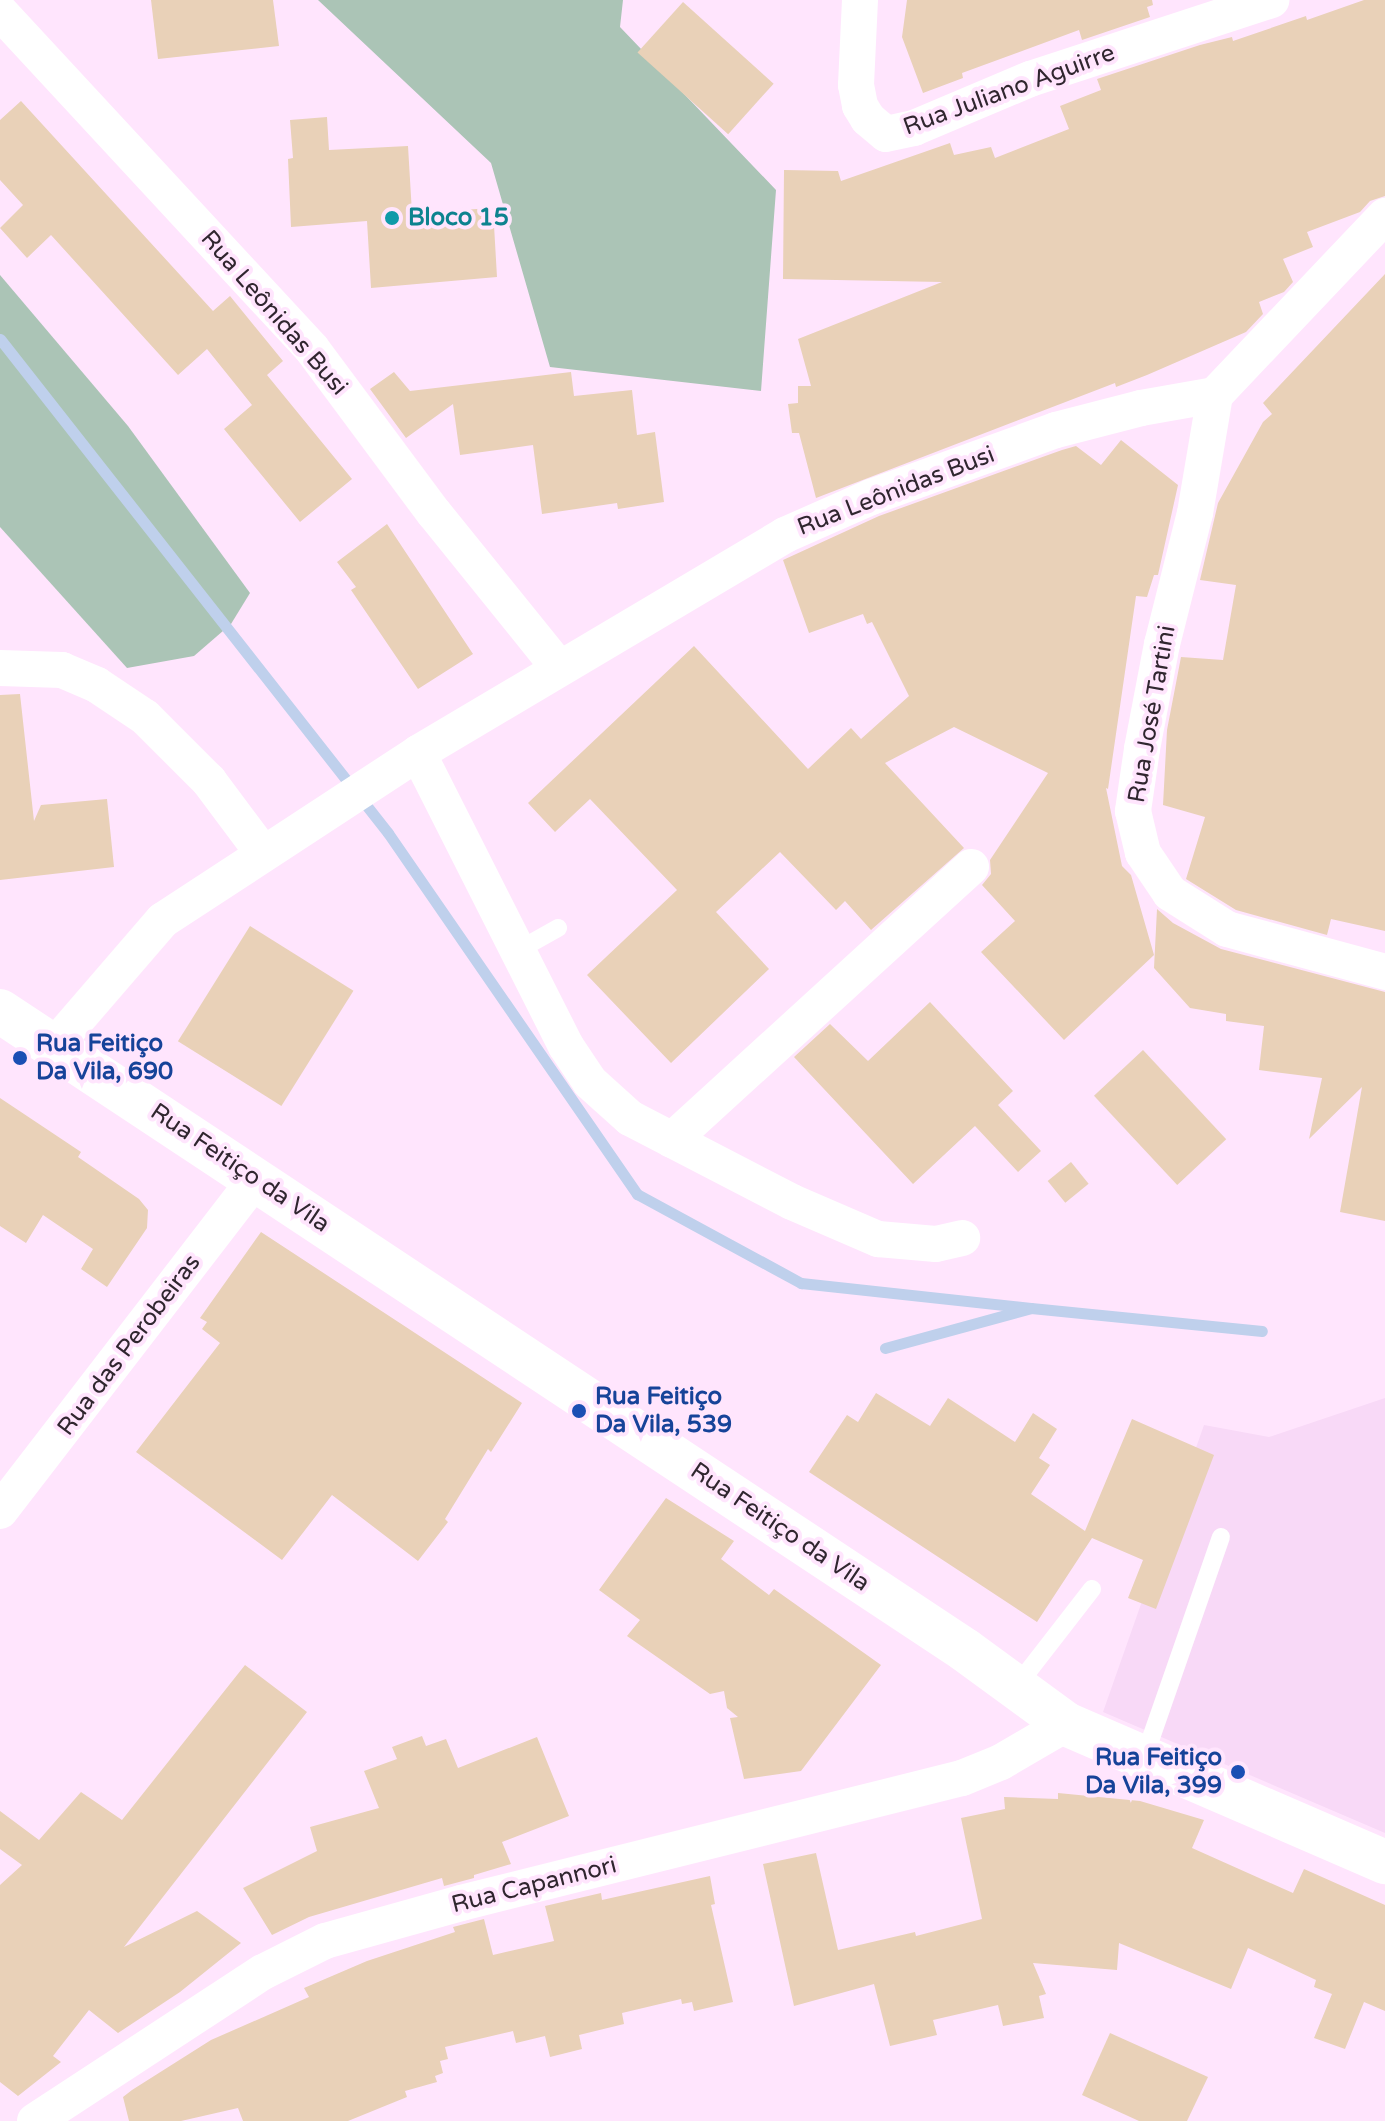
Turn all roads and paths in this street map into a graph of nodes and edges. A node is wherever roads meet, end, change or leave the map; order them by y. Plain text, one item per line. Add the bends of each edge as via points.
1 (860, 0) edge
2 (1271, 0) edge
3 (0, 12) edge
4 (1385, 216) edge
5 (1215, 395) junction
6 (0, 668) edge
7 (559, 668) junction
8 (418, 753) junction
9 (262, 852) junction
10 (971, 867) dead end
11 (558, 928) dead end
12 (517, 951) junction
13 (1385, 972) edge
14 (0, 1011) edge
15 (55, 1045) junction
16 (672, 1140) junction
17 (256, 1178) junction
18 (962, 1238) dead end
19 (0, 1511) edge
20 (1221, 1537) dead end
21 (1092, 1589) dead end
22 (1016, 1687) junction
23 (1066, 1724) junction
24 (1144, 1758) junction
25 (1385, 1862) edge
26 (35, 2121) edge

1 - 2 street, Rua Juliano Aguirre via 860,106 886,134 914,128 1030,79
3 - 7 street, Rua Leônidas Busi via 312,349
4 - 5 street
5 - 7 street, Rua Leônidas Busi via 1056,430 871,497 785,535
5 - 13 street, Rua José Tartini via 1195,513 1142,749 1133,811 1143,853 1170,893 1227,929
6 - 9 street via 62,670 97,685 145,717 209,781
7 - 8 street, Rua Leônidas Busi
8 - 9 street, Rua Leônidas Busi
8 - 12 street
9 - 15 street, Rua Leônidas Busi via 163,920
10 - 16 street
11 - 12 lane
12 - 16 street via 590,1082 630,1118
14 - 15 street, Rua Feitiço da Vila
15 - 17 street, Rua Feitiço da Vila
16 - 18 street via 878,1239 936,1244
17 - 19 street, Rua das Perobeiras
17 - 22 street, Rua Feitiço da Vila
20 - 24 lane
21 - 22 lane
22 - 23 street, Rua Feitiço da Vila
23 - 24 street, Rua Feitiço da Vila
23 - 26 street, Rua Capannori via 962,1778 325,1941 263,1972
24 - 25 street, Rua Feitiço da Vila

